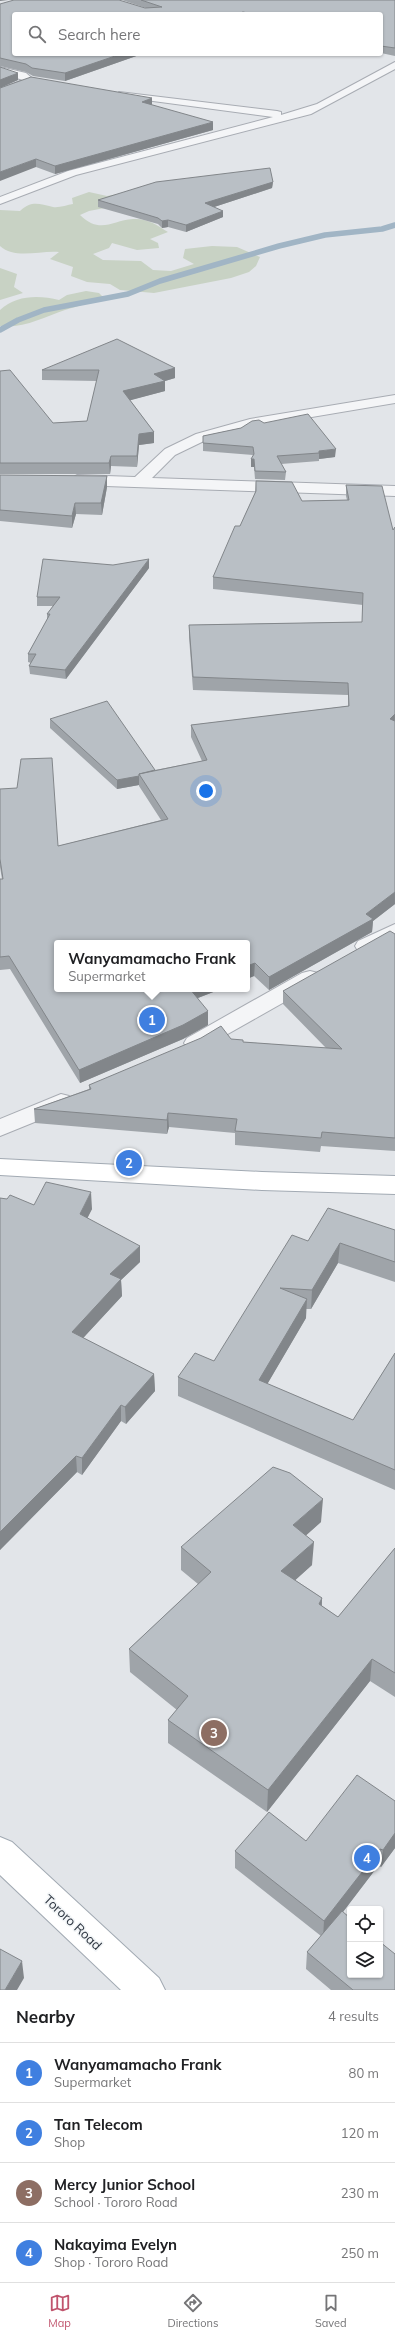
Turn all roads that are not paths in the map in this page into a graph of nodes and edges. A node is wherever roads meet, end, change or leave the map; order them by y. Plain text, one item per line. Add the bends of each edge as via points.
1 (395, 65) edge
2 (0, 70) edge
3 (0, 92) edge
4 (114, 93) edge
5 (294, 116) junction
6 (0, 201) edge
7 (395, 399) edge
8 (63, 480) edge
9 (140, 481) junction
10 (395, 491) edge
11 (395, 930) edge
12 (348, 956) edge
13 (327, 968) edge
14 (177, 1051) edge
15 (78, 1094) edge
16 (0, 1128) edge
17 (0, 1167) edge
18 (395, 1185) edge
19 (0, 1853) edge
20 (147, 1990) edge

1 - 5 street via 372,75 328,102
2 - 3 street via 33,80
4 - 5 street
5 - 6 street via 72,173
7 - 9 street via 250,423 201,437 170,452
8 - 9 street
9 - 10 street
11 - 12 street
13 - 14 street
15 - 16 street
17 - 18 main road via 262,1181
19 - 20 main road, Tororo Road

